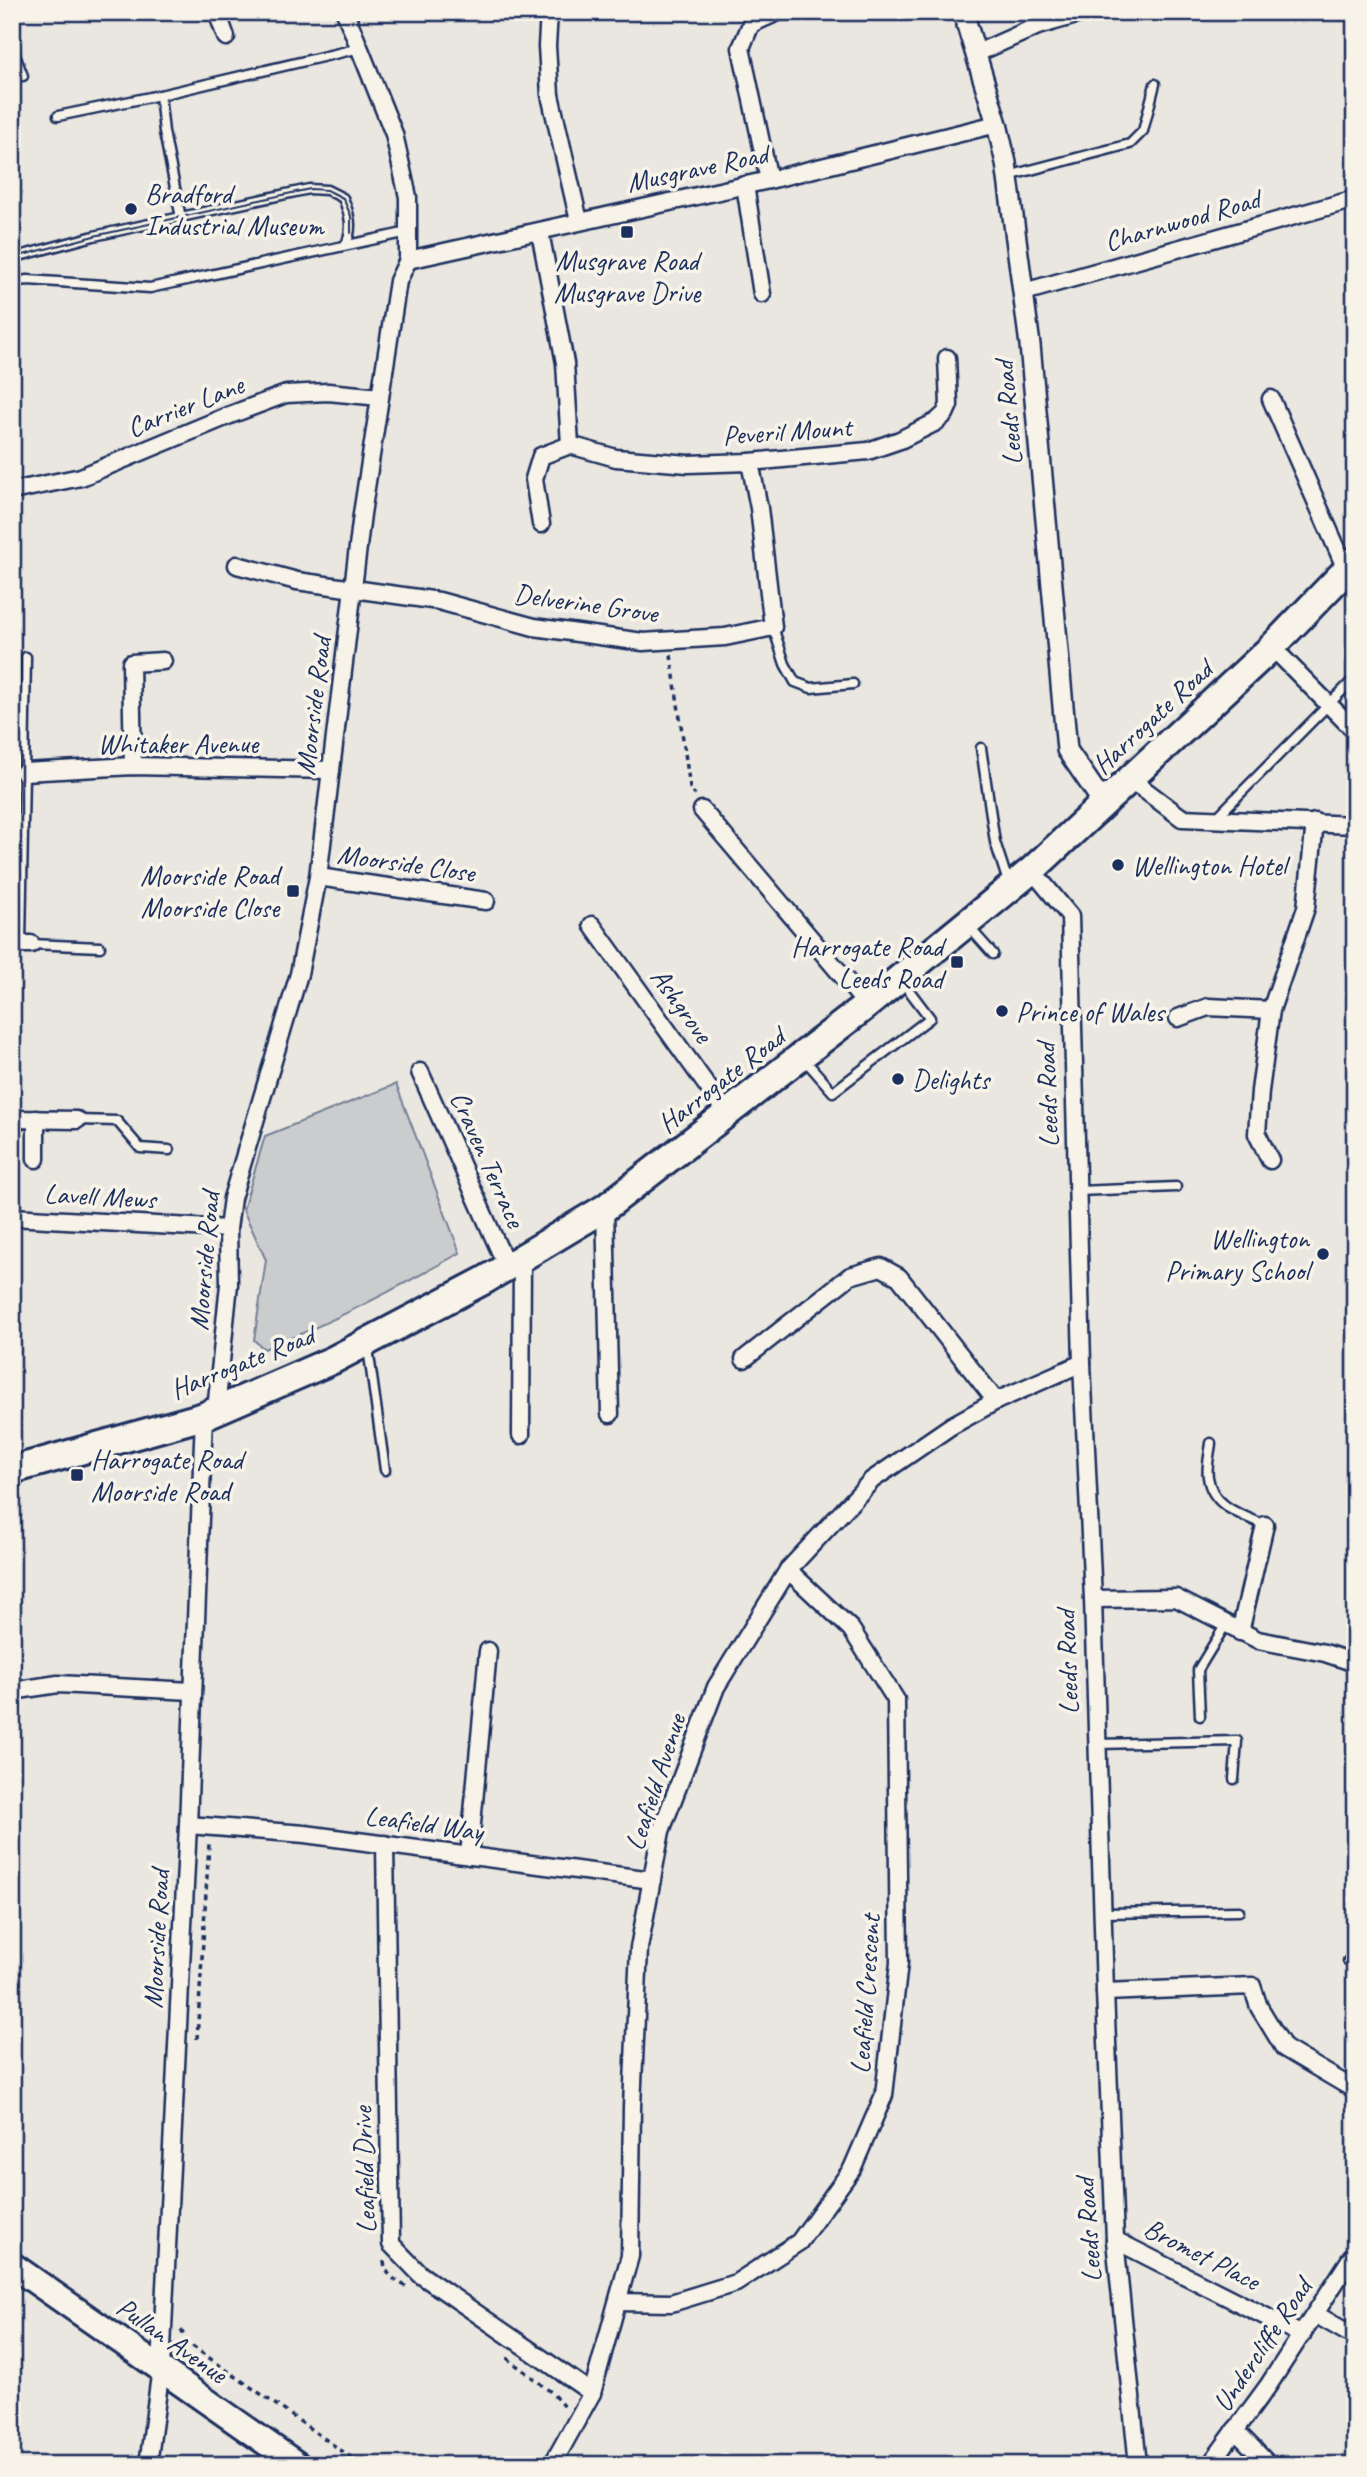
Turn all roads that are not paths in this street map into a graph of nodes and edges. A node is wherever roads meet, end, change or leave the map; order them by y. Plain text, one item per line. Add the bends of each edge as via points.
1 (218, 12) edge
2 (345, 12) edge
3 (549, 12) edge
4 (778, 12) edge
5 (963, 12) edge
6 (1087, 12) edge
7 (226, 37) dead end
8 (12, 47) edge
9 (359, 48) junction
10 (975, 54) junction
11 (23, 76) dead end
12 (1155, 84) dead end
13 (160, 95) junction
14 (58, 116) dead end
15 (997, 124) junction
16 (1008, 176) junction
17 (769, 180) junction
18 (745, 185) junction
19 (1355, 199) edge
20 (181, 218) junction
21 (579, 221) junction
22 (408, 232) junction
23 (540, 232) junction
24 (346, 245) junction
25 (12, 258) edge
26 (408, 260) junction
27 (12, 282) edge
28 (1024, 292) junction
29 (762, 293) dead end
30 (947, 358) dead end
31 (380, 397) junction
32 (1270, 399) dead end
33 (570, 445) junction
34 (750, 462) junction
35 (12, 491) edge
36 (541, 524) dead end
37 (237, 565) dead end
38 (1351, 565) edge
39 (354, 589) junction
40 (772, 627) junction
41 (1272, 647) junction
42 (26, 657) dead end
43 (163, 661) dead end
44 (1355, 678) edge
45 (853, 684) dead end
46 (1328, 703) junction
47 (1355, 731) edge
48 (981, 748) dead end
49 (133, 766) junction
50 (331, 770) junction
51 (24, 772) junction
52 (1130, 779) junction
53 (1104, 804) junction
54 (702, 810) road end
55 (1214, 820) junction
56 (1315, 822) junction
57 (1355, 825) edge
58 (1032, 870) junction
59 (318, 877) junction
60 (1010, 889) junction
61 (486, 901) dead end
62 (967, 924) junction
63 (593, 925) dead end
64 (21, 944) edge
65 (100, 947) dead end
66 (993, 954) dead end
67 (901, 979) junction
68 (867, 1005) junction
69 (1271, 1010) junction
70 (1178, 1018) dead end
71 (802, 1057) junction
72 (420, 1072) dead end
73 (728, 1115) junction
74 (12, 1119) edge
75 (36, 1119) junction
76 (77, 1120) joint
77 (169, 1150) dead end
78 (36, 1159) dead end
79 (1270, 1160) dead end
80 (1176, 1187) dead end
81 (1078, 1191) junction
82 (605, 1208) junction
83 (12, 1217) edge
84 (228, 1229) junction
85 (514, 1263) junction
86 (367, 1342) junction
87 (744, 1359) dead end
88 (1082, 1363) junction
89 (996, 1401) junction
90 (210, 1413) junction
91 (610, 1414) dead end
92 (520, 1435) dead end
93 (1211, 1443) dead end
94 (12, 1470) edge
95 (385, 1470) dead end
96 (1265, 1525) joint
97 (788, 1570) junction
98 (1093, 1599) junction
99 (1233, 1628) junction
100 (488, 1651) dead end
101 (1355, 1663) edge
102 (12, 1691) edge
103 (192, 1691) junction
104 (1200, 1716) dead end
105 (1097, 1744) junction
106 (1234, 1779) dead end
107 (188, 1825) junction
108 (385, 1844) junction
109 (469, 1856) junction
110 (652, 1880) junction
111 (1239, 1911) dead end
112 (1102, 1913) junction
113 (1105, 1992) junction
114 (1355, 2091) edge
115 (1115, 2240) junction
116 (1355, 2252) edge
117 (12, 2265) edge
118 (618, 2302) junction
119 (1315, 2314) junction
120 (1302, 2335) junction
121 (1355, 2337) edge
122 (161, 2368) junction
123 (592, 2393) junction
124 (1235, 2430) junction
125 (148, 2465) edge
126 (298, 2465) edge
127 (552, 2465) edge
128 (1138, 2465) edge
129 (1210, 2465) edge
130 (1269, 2465) edge

1 - 7 street
2 - 9 street, Moorside Road
3 - 21 street via 550,95
4 - 17 street via 751,24 741,48
5 - 10 street, Leeds Road
6 - 10 street via 1038,26
8 - 11 lane
9 - 13 lane
9 - 22 street, Moorside Road via 394,134 408,197
10 - 15 street, Leeds Road
12 - 16 lane via 1143,131 1130,144
13 - 14 lane
13 - 20 lane
15 - 16 street, Leeds Road
15 - 17 street, Musgrave Road
16 - 28 street, Leeds Road
17 - 18 street, Musgrave Road
18 - 21 street, Musgrave Road
18 - 29 street
19 - 28 street, Charnwood Road
20 - 24 lane via 309,189 327,190 343,198 351,216
20 - 25 lane
21 - 23 street, Musgrave Road
22 - 24 lane
22 - 26 street, Moorside Road
23 - 26 street, Musgrave Road
23 - 33 street via 565,363
24 - 27 lane via 150,288
26 - 31 street, Moorside Road via 398,281
28 - 53 street, Leeds Road via 1067,750
30 - 34 street, Peveril Mount via 948,405 936,422 868,451
31 - 35 street, Carrier Lane via 286,394 81,477
31 - 39 street, Moorside Road
32 - 38 street
33 - 34 street, Peveril Mount via 616,458 688,464
33 - 36 street via 541,456 534,480
34 - 40 street
37 - 39 street, Delverine Grove via 297,582
38 - 41 highway, Harrogate Road
39 - 40 street, Delverine Grove via 439,601 534,627 643,642 726,637
39 - 50 street, Moorside Road
40 - 45 lane via 795,682 811,688
41 - 46 street
41 - 52 highway, Harrogate Road
42 - 51 lane
43 - 49 street via 131,663
44 - 46 lane
46 - 47 street
46 - 55 lane
48 - 60 lane via 995,842
49 - 50 street, Whitaker Avenue
49 - 51 street, Whitaker Avenue
50 - 59 street, Moorside Road
51 - 64 lane
52 - 53 highway, Harrogate Road
52 - 55 street via 1182,818
53 - 58 highway, Harrogate Road
54 - 68 street
55 - 56 street
56 - 57 street
56 - 69 street via 1306,908
58 - 60 highway, Harrogate Road
58 - 81 street, Leeds Road via 1070,916
59 - 61 street, Moorside Close
59 - 84 street, Moorside Road via 299,974 232,1198
60 - 62 highway, Harrogate Road
62 - 66 lane
62 - 67 highway, Harrogate Road
63 - 73 street, Ashgrove
64 - 65 lane
67 - 68 highway, Harrogate Road
67 - 71 lane via 930,1018 834,1092
68 - 71 highway, Harrogate Road
69 - 70 street via 1208,1006
69 - 79 street via 1257,1134
71 - 73 highway, Harrogate Road
72 - 85 street, Craven Terrace
73 - 82 highway, Harrogate Road
74 - 75 street
75 - 76 street
75 - 78 street
76 - 77 lane via 117,1121 140,1148
80 - 81 lane
81 - 88 street, Leeds Road
82 - 85 highway, Harrogate Road
82 - 91 street
83 - 84 street, Lavell Mews
84 - 90 street, Moorside Road via 229,1284
85 - 86 highway, Harrogate Road
85 - 92 street
86 - 90 highway, Harrogate Road
86 - 95 lane
87 - 89 street via 850,1276 881,1267 898,1277
88 - 89 street, Leafield Avenue
88 - 98 street, Leeds Road
89 - 97 street, Leafield Avenue via 872,1479
90 - 94 highway, Harrogate Road
90 - 103 street, Moorside Road
93 - 96 lane via 1207,1476 1213,1492 1223,1506
96 - 99 street
97 - 110 street, Leafield Avenue via 716,1687 661,1831
97 - 118 street, Leafield Crescent via 851,1629 896,1700 899,1963 884,2095 852,2169 799,2242 736,2283 671,2303
98 - 99 street via 1176,1598
98 - 105 street, Leeds Road
99 - 101 street via 1258,1640
99 - 104 lane via 1198,1670
100 - 109 street
102 - 103 street via 58,1684
103 - 107 street, Moorside Road
105 - 106 lane via 1237,1741
105 - 112 street, Leeds Road
107 - 108 street, Leafield Way
107 - 122 street, Moorside Road
108 - 109 street, Leafield Way
108 - 123 street, Leafield Drive via 391,2244 421,2275
109 - 110 street, Leafield Way
110 - 118 street, Leafield Avenue via 639,1948 630,2256
111 - 112 lane
112 - 113 street, Leeds Road
113 - 114 street via 1252,1986 1284,2048
113 - 115 street, Leeds Road
115 - 120 street, Bromet Place
115 - 128 street, Leeds Road
116 - 119 street, Undercliffe Road
117 - 122 main road, Pullan Avenue
118 - 123 street, Leafield Avenue
119 - 120 street, Undercliffe Road
119 - 121 street
120 - 124 street, Undercliffe Road
122 - 125 street, Moorside Road
122 - 126 main road, Pullan Avenue
123 - 127 street, Leafield Avenue
124 - 129 street, Undercliffe Road
124 - 130 street

